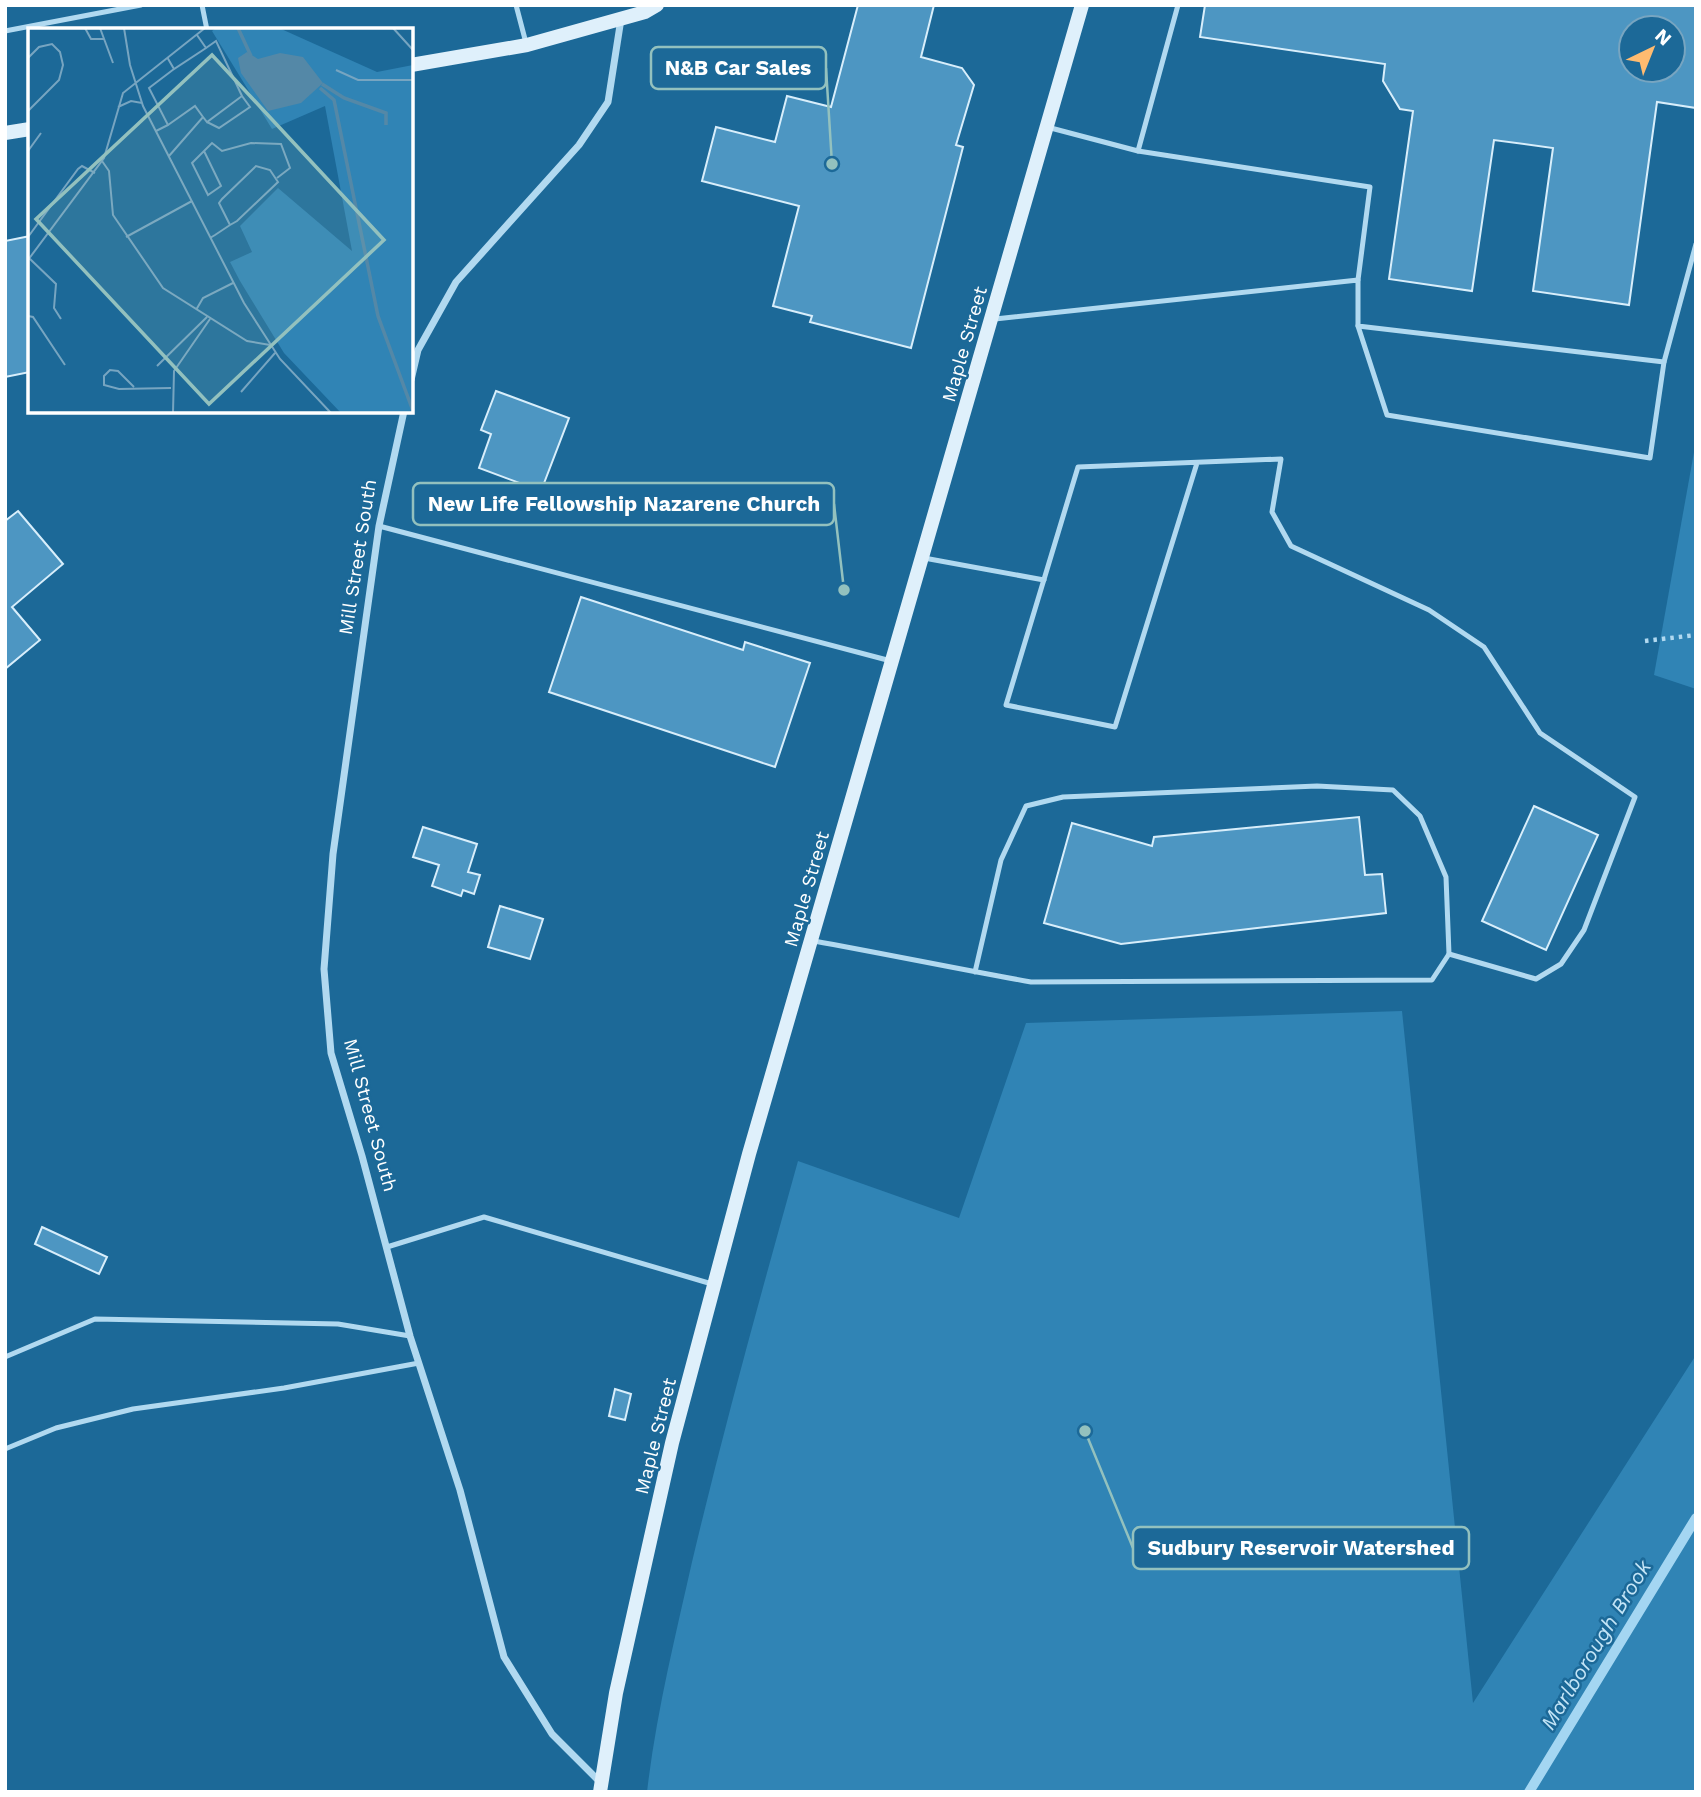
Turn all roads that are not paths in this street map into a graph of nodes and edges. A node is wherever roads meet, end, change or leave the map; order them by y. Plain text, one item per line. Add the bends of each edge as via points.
1 (141, 5) edge
2 (202, 5) edge
3 (516, 5) edge
4 (657, 5) edge
5 (1082, 5) edge
6 (1178, 5) edge
7 (621, 19) junction
8 (207, 28) edge
9 (5, 31) edge
10 (527, 45) junction
11 (413, 65) edge
12 (1045, 127) junction
13 (28, 129) edge
14 (5, 133) edge
15 (1138, 151) junction
16 (1696, 244) edge
17 (1358, 280) junction
18 (991, 319) junction
19 (1358, 326) junction
20 (1664, 362) junction
21 (413, 371) edge
22 (404, 413) edge
23 (1197, 463) junction
24 (379, 527) junction
25 (921, 558) junction
26 (1044, 580) junction
27 (892, 661) junction
28 (811, 940) junction
29 (1449, 954) junction
30 (975, 972) junction
31 (387, 1247) junction
32 (714, 1285) junction
33 (410, 1336) junction
34 (5, 1357) edge
35 (419, 1363) junction
36 (5, 1449) edge
37 (601, 1787) edge

1 - 9 lane
2 - 8 lane
3 - 10 lane
4 - 7 main road
5 - 12 main road, Maple Street
6 - 15 lane
7 - 10 main road
7 - 21 street via 608,102 579,145 456,282 418,350
10 - 11 main road
12 - 15 lane
12 - 18 main road, Maple Street
13 - 14 main road
15 - 17 lane via 1370,187
16 - 20 lane
17 - 18 lane
17 - 19 lane
18 - 25 main road, Maple Street
19 - 20 lane
19 - 20 lane via 1387,415 1650,458
22 - 24 street, Mill Street South
23 - 26 lane via 1078,467
23 - 26 lane via 1115,727 1006,705
23 - 29 lane via 1281,459 1272,512 1291,546 1429,610 1484,646 1540,733 1635,797 1584,930 1561,964 1536,979
24 - 27 lane
24 - 31 street, Mill Street South via 333,853 324,969 331,1053
25 - 26 lane
25 - 27 main road, Maple Street
27 - 28 main road, Maple Street
28 - 30 lane
28 - 32 main road, Maple Street
29 - 30 lane via 1432,980 1031,982
29 - 30 lane via 1446,877 1420,816 1393,790 1317,786 1063,797 1026,806 1001,860
31 - 32 lane via 484,1217
31 - 33 street, Mill Street South
32 - 37 main road, Maple Street via 672,1443 619,1679
33 - 34 lane via 338,1324 96,1319
33 - 35 street, Mill Street South
35 - 36 lane via 133,1409 56,1428
35 - 37 street, Mill Street South via 460,1490 504,1657 552,1734

